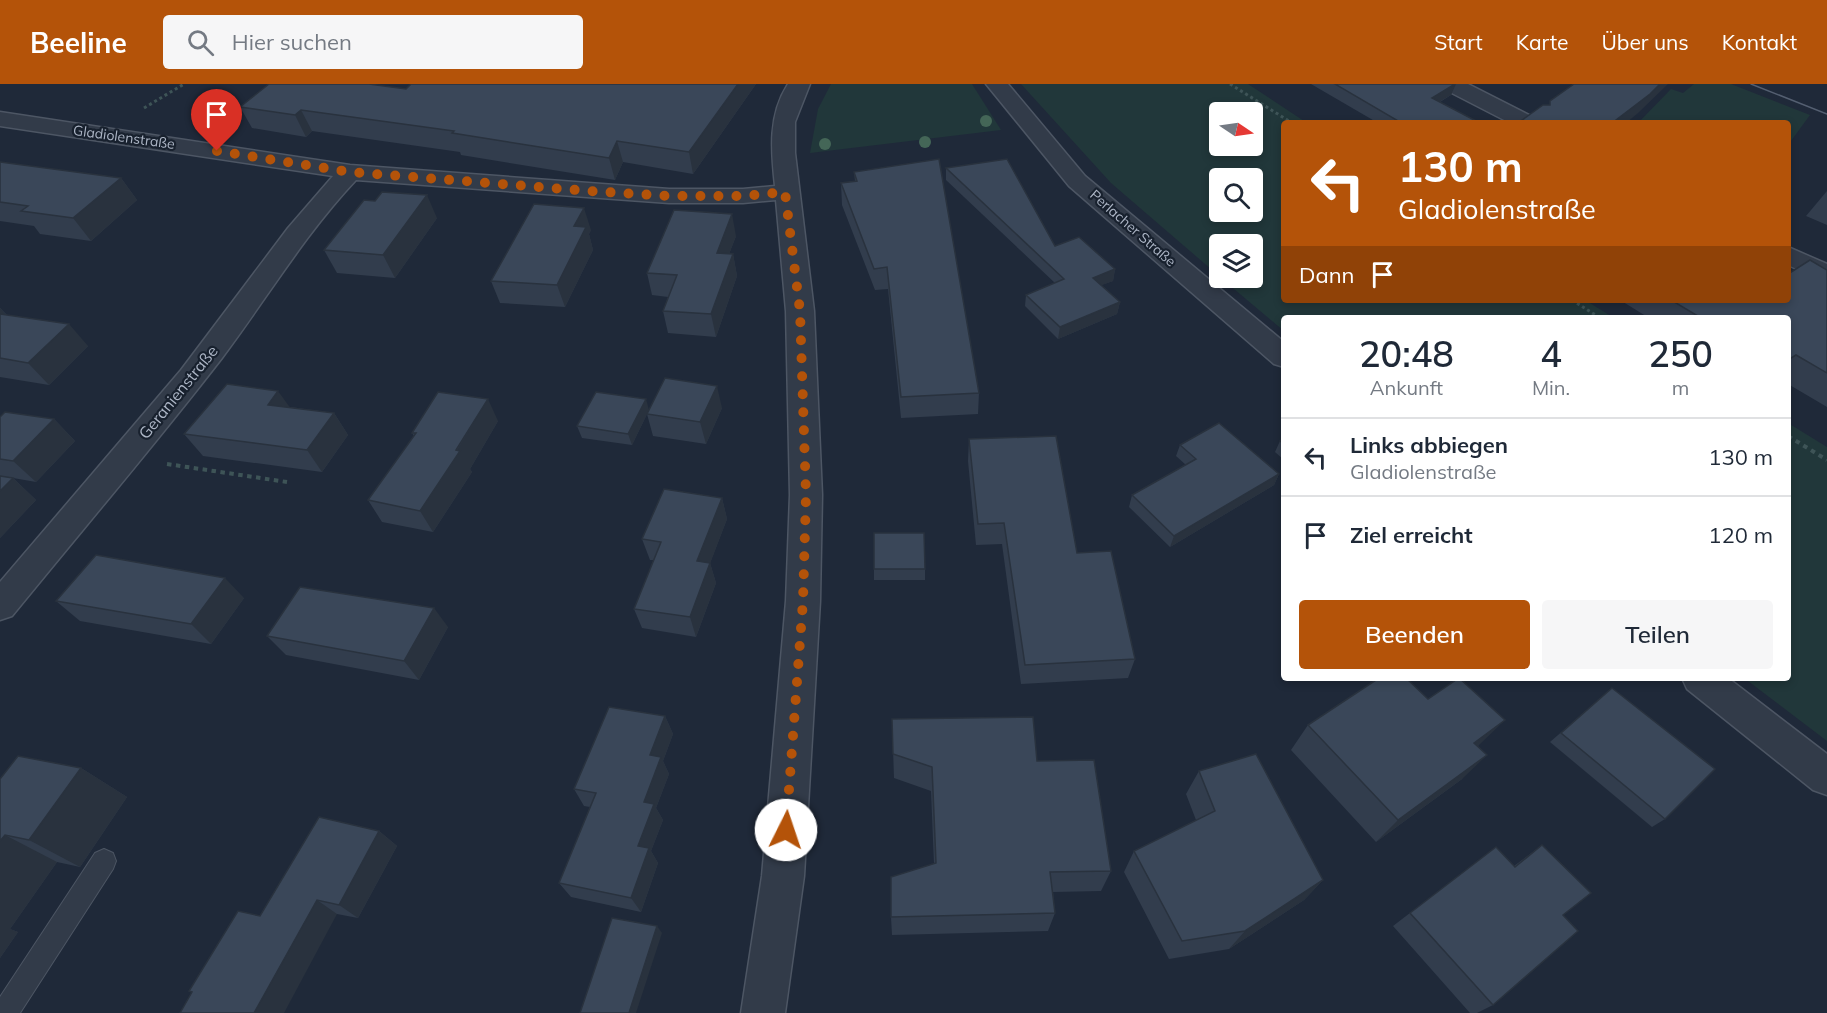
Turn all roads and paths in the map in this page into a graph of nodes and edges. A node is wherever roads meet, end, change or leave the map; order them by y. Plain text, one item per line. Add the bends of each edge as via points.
1 (799, 84) edge
2 (997, 84) edge
3 (1230, 84) edge
4 (1452, 84) edge
5 (0, 119) edge
6 (1287, 120) edge
7 (1521, 120) edge
8 (350, 172) junction
9 (785, 192) junction
10 (1791, 257) edge
11 (1827, 275) edge
12 (1577, 303) edge
13 (1595, 315) edge
14 (1281, 354) edge
15 (1791, 438) edge
16 (124, 458) junction
17 (1827, 460) edge
18 (287, 482) dead end
19 (0, 606) edge
20 (1704, 681) edge
21 (1827, 777) edge
22 (104, 861) dead end
23 (5, 1013) edge
24 (763, 1013) edge

1 - 9 street via 784,122
2 - 14 street, Perlacher Straße via 1077,181
3 - 6 path
4 - 7 street
5 - 8 street, Gladiolenstraße
8 - 9 street, Gladiolenstraße via 669,196
8 - 16 street, Geranienstraße via 326,196 216,345
9 - 24 street via 800,311 803,601 783,876
10 - 11 street
12 - 13 path
15 - 17 path
16 - 18 path
16 - 19 street, Geranienstraße
20 - 21 street
22 - 23 lane

